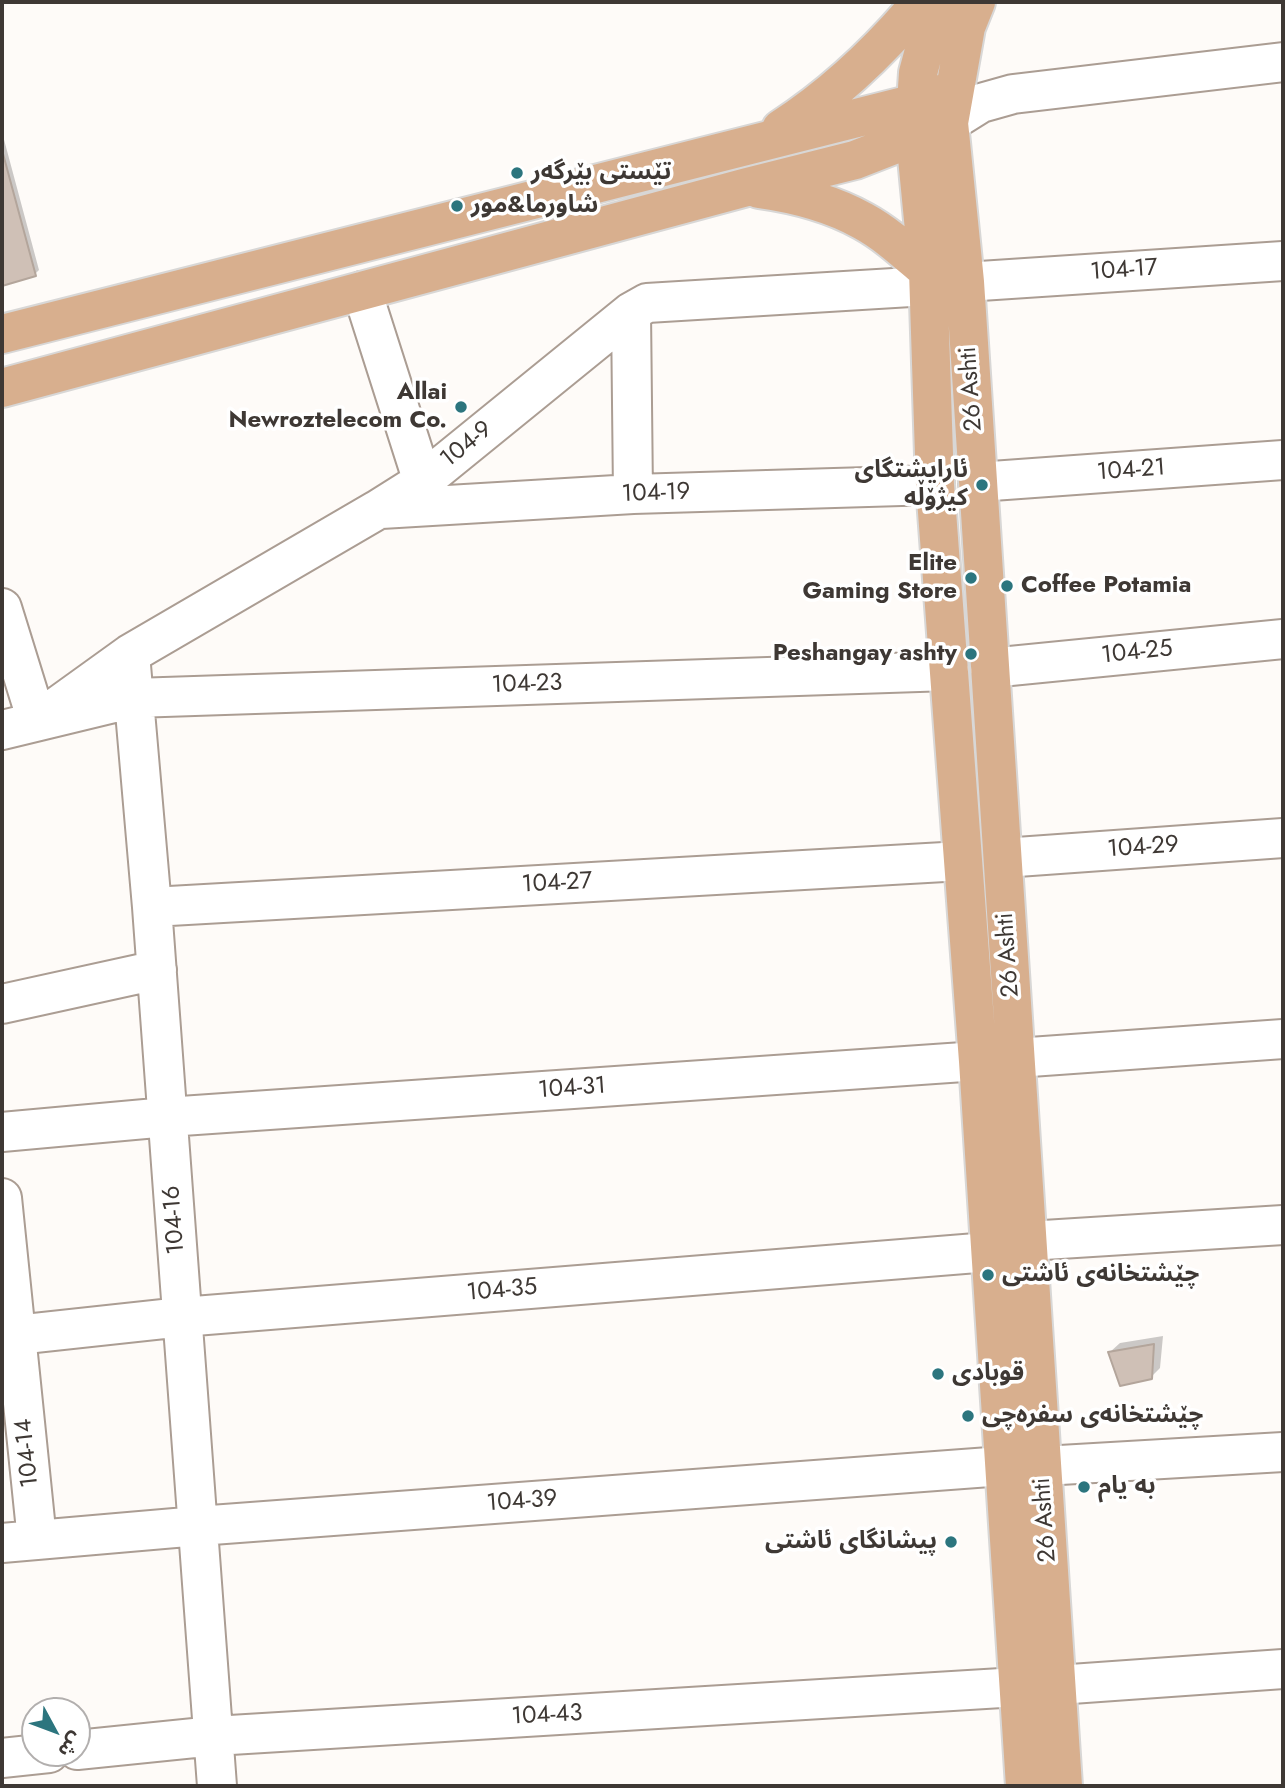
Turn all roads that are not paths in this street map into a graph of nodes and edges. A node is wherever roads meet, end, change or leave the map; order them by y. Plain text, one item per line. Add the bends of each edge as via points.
1 (921, 2) edge
2 (937, 2) edge
3 (976, 2) edge
4 (1283, 62) edge
5 (933, 113) junction
6 (761, 142) junction
7 (747, 187) junction
8 (1283, 261) edge
9 (928, 279) junction
10 (965, 282) junction
11 (362, 291) junction
12 (631, 312) junction
13 (2, 334) edge
14 (2, 388) edge
15 (1283, 460) edge
16 (978, 482) junction
17 (935, 485) junction
18 (427, 493) junction
19 (633, 494) junction
20 (2, 608) edge
21 (1283, 639) edge
22 (130, 654) junction
23 (990, 667) junction
24 (949, 671) junction
25 (119, 701) junction
26 (20, 726) edge
27 (1283, 838) edge
28 (1003, 858) junction
29 (962, 861) junction
30 (152, 907) junction
31 (157, 970) junction
32 (2, 1004) edge
33 (1283, 1039) edge
34 (1016, 1058) junction
35 (978, 1061) junction
36 (167, 1117) junction
37 (2, 1132) edge
38 (2, 1198) edge
39 (1283, 1225) edge
40 (1028, 1241) junction
41 (4, 1242) edge
42 (989, 1252) junction
43 (182, 1317) junction
44 (16, 1335) junction
45 (1283, 1452) edge
46 (1003, 1466) junction
47 (1042, 1466) junction
48 (198, 1526) junction
49 (19, 1542) edge
50 (1283, 1669) edge
51 (1057, 1685) junction
52 (1018, 1687) junction
53 (214, 1736) junction
54 (91, 1749) edge
55 (21, 1756) edge
56 (2, 1758) edge
57 (217, 1786) edge
58 (1025, 1786) edge
59 (1063, 1786) edge

1 - 6 main road via 864,65
2 - 5 main road via 918,74
3 - 5 main road
4 - 5 street via 1013,93
5 - 6 main road
5 - 7 main road via 855,160
5 - 9 main road, 26 Ashti
5 - 10 main road, 26 Ashti
6 - 13 main road
7 - 9 main road via 787,192 863,221 897,244
7 - 11 main road
8 - 10 street, 104-17
9 - 12 street, 104-9 via 647,303
9 - 17 main road, 26 Ashti
10 - 16 main road, 26 Ashti
11 - 14 main road
11 - 18 street
12 - 18 street, 104-9
12 - 19 street
15 - 16 street, 104-21
16 - 23 main road, 26 Ashti
17 - 19 street, 104-19
17 - 24 main road, 26 Ashti
18 - 19 street, 104-19
18 - 22 street, 104-19 via 377,510
20 - 26 street
21 - 23 street, 104-25
22 - 25 street, 104-16
22 - 26 street
23 - 28 main road, 26 Ashti
24 - 25 street, 104-23
24 - 29 main road, 26 Ashti
25 - 26 street, 104-23
25 - 30 street, 104-16
27 - 28 street, 104-29
28 - 34 main road, 26 Ashti
29 - 30 street, 104-27
29 - 35 main road, 26 Ashti
30 - 31 street, 104-16
31 - 32 street
31 - 36 street, 104-16
33 - 34 street
34 - 40 main road, 26 Ashti
35 - 36 street, 104-31
35 - 42 main road, 26 Ashti
36 - 37 street, 104-31
36 - 43 street, 104-16
38 - 41 street, 104-14
39 - 40 street
40 - 47 main road, 26 Ashti
41 - 44 street, 104-14
42 - 43 street, 104-35
42 - 46 main road, 26 Ashti
43 - 44 street, 104-35
43 - 48 street, 104-16
44 - 49 street, 104-14
45 - 47 street, 104-39
46 - 47 street, 104-39
46 - 48 street, 104-39
46 - 52 main road, 26 Ashti
47 - 51 main road, 26 Ashti
48 - 49 street, 104-39
48 - 53 street, 104-16
50 - 51 street
51 - 59 main road, 26 Ashti
52 - 53 street, 104-43
52 - 58 main road, 26 Ashti
53 - 54 street, 104-43
53 - 57 street, 104-16
55 - 56 street

